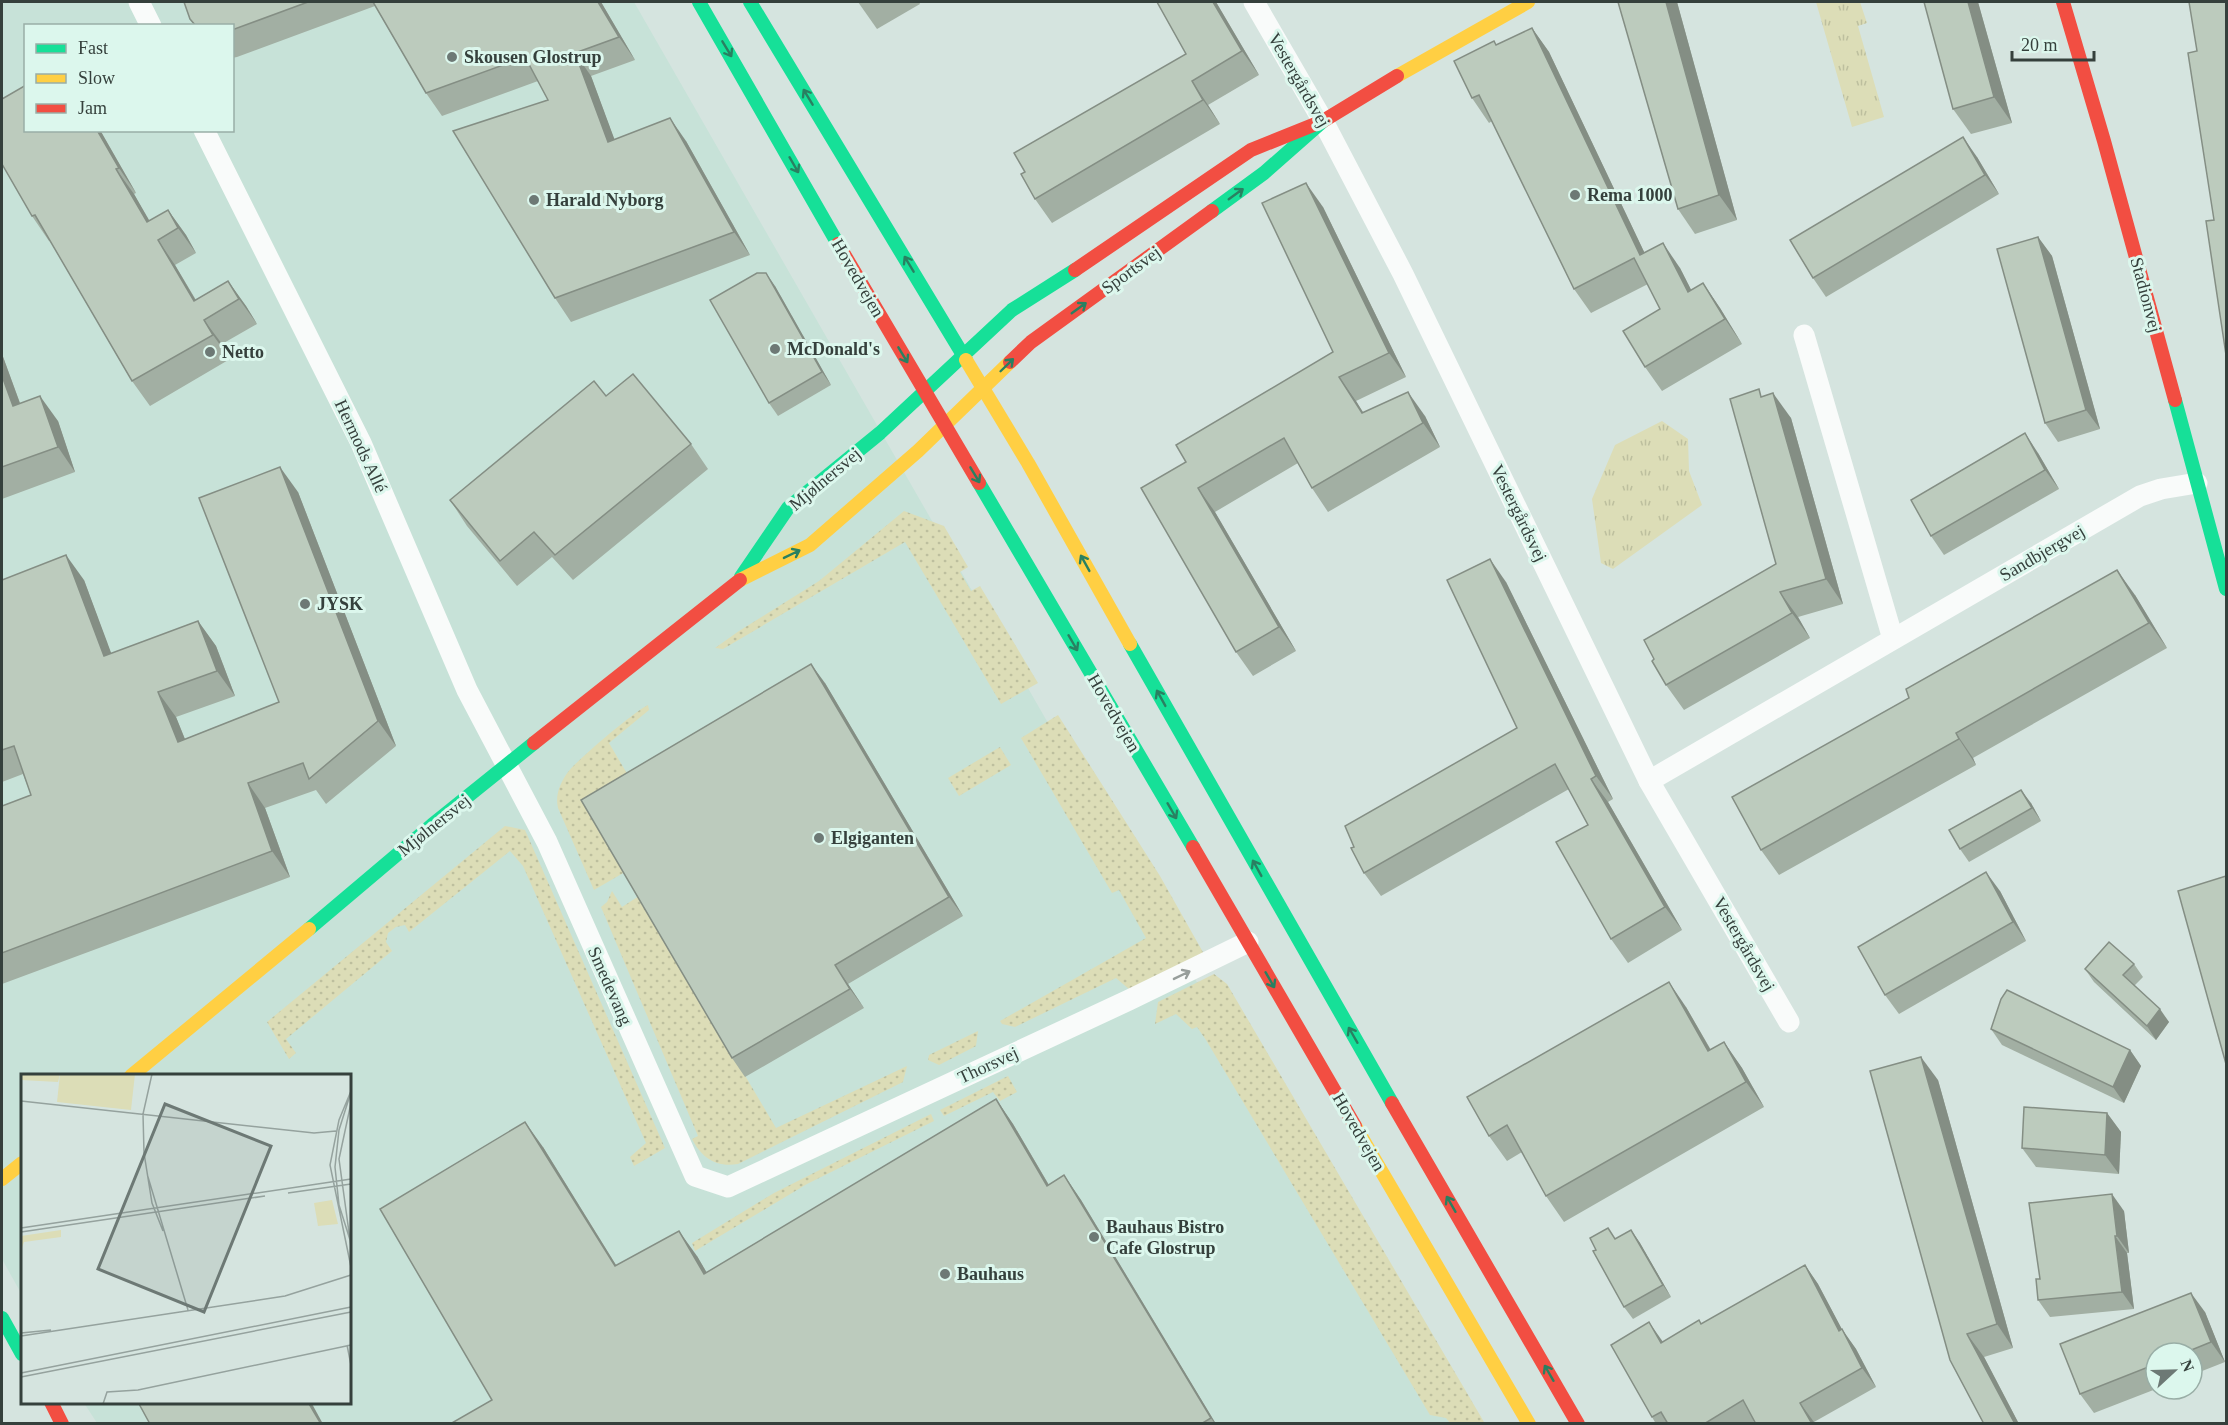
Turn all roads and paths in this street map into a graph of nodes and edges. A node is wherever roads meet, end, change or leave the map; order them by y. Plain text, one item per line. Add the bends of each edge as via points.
1 (139, 2) edge
2 (699, 2) edge
3 (750, 2) edge
4 (1254, 2) edge
5 (1528, 2) edge
6 (2063, 2) edge
7 (150, 24) edge
8 (1323, 121) junction
9 (205, 132) edge
10 (1804, 335) dead end
11 (964, 355) junction
12 (983, 388) junction
13 (925, 391) junction
14 (945, 424) junction
15 (2197, 483) junction
16 (740, 580) junction
17 (2226, 589) edge
18 (1893, 639) junction
19 (506, 766) junction
20 (1649, 781) junction
21 (1248, 942) junction
22 (1789, 1022) dead end
23 (133, 1074) edge
24 (21, 1164) edge
25 (2, 1179) edge
26 (728, 1187) joint
27 (2, 1318) edge
28 (21, 1352) edge
29 (52, 1404) edge
30 (62, 1424) edge
31 (1529, 1424) edge
32 (1578, 1424) edge

1 - 7 street
2 -> 13 main road, Hovedvejen
11 -> 3 main road
4 - 8 street, Vestergårdsvej
5 - 8 main road, Sportsvej
6 - 15 main road, Stadionvej
8 - 11 main road, Sportsvej via 1251,150 1012,310
12 -> 8 main road, Sportsvej via 1031,342 1264,173
8 - 20 street, Vestergårdsvej via 1403,274
9 - 19 street, Hermods Allé via 358,438 467,690
10 - 18 street
11 - 12 main road
11 - 13 main road, Sportsvej
12 - 14 main road, Sportsvej
32 -> 12 main road
13 - 14 main road, Hovedvejen
13 - 16 main road, Mjølnersvej via 788,508
16 -> 14 main road, Mjølnersvej via 810,545
14 -> 21 main road, Hovedvejen
15 - 17 main road, Stadionvej
15 - 18 street, Sandbjergvej via 2140,496
16 - 19 main road, Mjølnersvej
18 - 20 street, Sandbjergvej
19 - 23 main road, Mjølnersvej
19 - 26 street, Smedevang via 547,842 695,1176
20 - 22 street, Vestergårdsvej
26 -> 21 street, Thorsvej
21 -> 31 main road, Hovedvejen
24 - 25 main road
27 - 28 main road
29 - 30 main road

